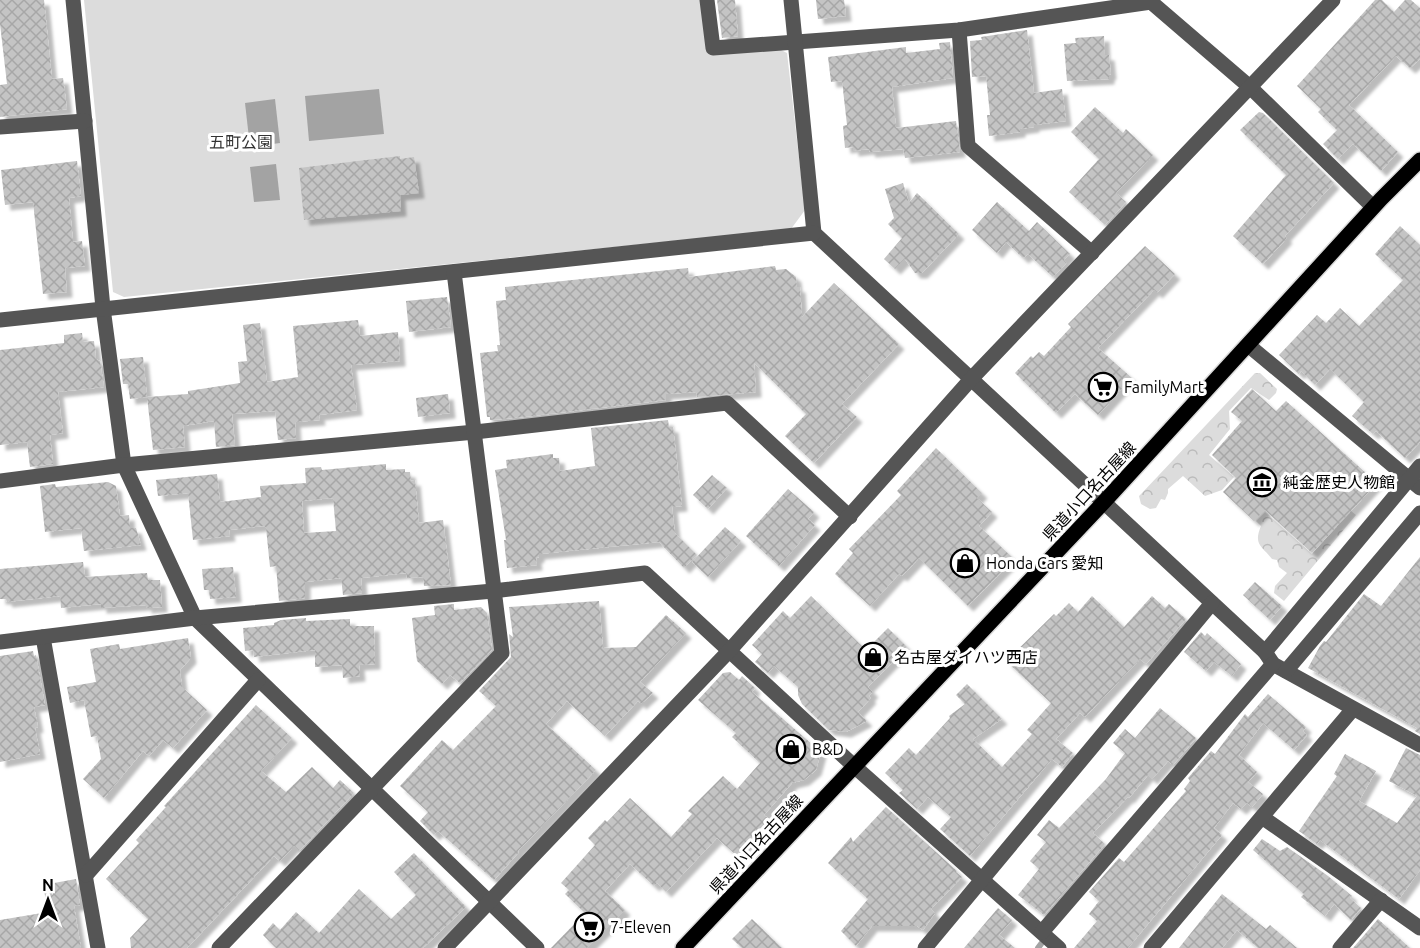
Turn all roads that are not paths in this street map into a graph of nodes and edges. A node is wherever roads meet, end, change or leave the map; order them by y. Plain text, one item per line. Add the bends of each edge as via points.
1 (73, 0) edge
2 (707, 0) edge
3 (791, 0) edge
4 (1333, 0) edge
5 (1151, 1) edge
6 (959, 30) junction
7 (796, 43) junction
8 (1251, 88) junction
9 (85, 121) junction
10 (0, 127) edge
11 (1420, 160) edge
12 (1373, 207) junction
13 (814, 233) junction
14 (1092, 253) junction
15 (454, 272) junction
16 (103, 308) junction
17 (0, 320) edge
18 (1248, 345) junction
19 (972, 378) junction
20 (475, 432) junction
21 (124, 465) junction
22 (1420, 466) edge
23 (0, 481) edge
24 (1414, 484) edge
25 (1103, 503) junction
26 (1420, 513) edge
27 (850, 517) junction
28 (493, 591) junction
29 (1212, 603) junction
30 (195, 618) junction
31 (43, 637) junction
32 (0, 642) edge
33 (730, 650) junction
34 (1274, 662) junction
35 (258, 680) junction
36 (1353, 709) junction
37 (1420, 745) edge
38 (854, 766) junction
39 (372, 789) junction
40 (1262, 817) junction
41 (86, 875) junction
42 (982, 879) junction
43 (1381, 900) junction
44 (490, 903) junction
45 (1420, 928) edge
46 (1042, 932) junction
47 (98, 948) edge
48 (219, 948) edge
49 (446, 948) edge
50 (537, 948) edge
51 (682, 948) edge
52 (925, 948) edge
53 (1059, 948) edge
54 (1151, 948) edge
55 (1340, 948) edge

1 - 9 street
2 - 7 street via 713,48
3 - 7 street
4 - 8 street
5 - 6 street
5 - 8 street
6 - 7 street
6 - 14 street via 968,146
7 - 13 street
8 - 12 street
8 - 14 street
9 - 10 street
9 - 16 street
11 - 12 main road, 県道小口名古屋線
12 - 18 main road, 県道小口名古屋線
13 - 15 street
13 - 19 street
14 - 19 street
15 - 16 street
15 - 20 street
16 - 17 street
16 - 21 street
18 - 24 street
18 - 25 main road, 県道小口名古屋線
19 - 25 street
19 - 27 street
20 - 21 street
20 - 27 street via 727,403
20 - 28 street
21 - 23 street
21 - 30 street
22 - 24 street
24 - 34 street
25 - 29 street
25 - 38 main road, 県道小口名古屋線
26 - 34 street
27 - 33 street
28 - 30 street
28 - 33 street via 645,573
28 - 39 street via 502,653
29 - 34 street
29 - 42 street
30 - 31 street
30 - 35 street
31 - 32 street
31 - 41 street
33 - 38 street
33 - 44 street
34 - 36 street
34 - 46 street
35 - 39 street
35 - 41 street
36 - 37 street
36 - 40 street
38 - 42 street
38 - 51 main road, 県道小口名古屋線
39 - 44 street
39 - 48 street
40 - 43 street
40 - 54 street
41 - 47 street
42 - 46 street
42 - 52 street
43 - 45 street
43 - 55 street
44 - 49 street
44 - 50 street
46 - 53 street

